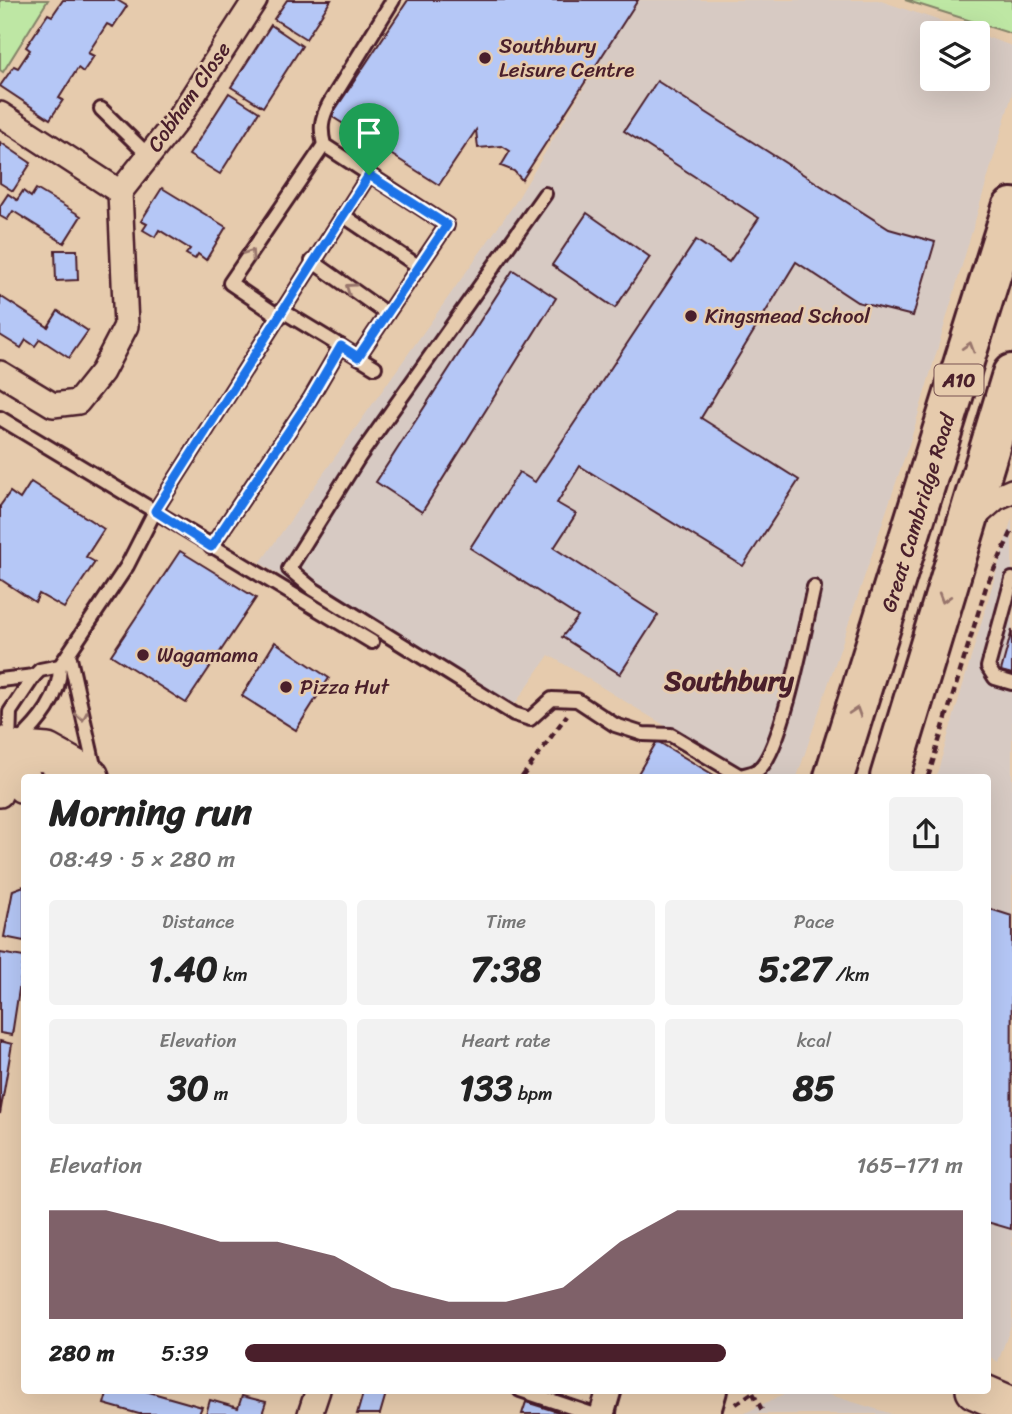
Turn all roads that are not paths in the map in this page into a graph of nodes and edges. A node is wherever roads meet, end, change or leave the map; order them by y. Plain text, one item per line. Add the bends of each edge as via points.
1 (255, 0) edge
2 (393, 0) edge
3 (101, 109) dead end
4 (0, 114) edge
5 (324, 145) junction
6 (149, 156) junction
7 (369, 175) junction
8 (120, 192) junction
9 (545, 194) dead end
10 (1012, 208) edge
11 (344, 216) junction
12 (312, 261) junction
13 (418, 266) junction
14 (279, 313) junction
15 (387, 314) junction
16 (341, 346) junction
17 (358, 357) junction
18 (375, 367) dead end
19 (0, 373) edge
20 (1011, 389) edge
21 (0, 418) edge
22 (1012, 491) edge
23 (155, 511) junction
24 (964, 533) junction
25 (211, 547) junction
26 (1012, 579) edge
27 (814, 587) dead end
28 (372, 642) dead end
29 (69, 654) junction
30 (60, 666) junction
31 (34, 676) junction
32 (0, 680) edge
33 (1012, 683) edge
34 (4, 748) edge
35 (85, 774) edge
36 (96, 774) edge
37 (737, 774) edge
38 (747, 774) edge
39 (835, 774) edge
40 (891, 774) edge
41 (21, 779) edge
42 (0, 795) edge
43 (317, 1394) edge
44 (532, 1394) edge
45 (608, 1394) edge
46 (641, 1394) edge
47 (670, 1394) edge
48 (984, 1394) edge
49 (1012, 1406) edge
50 (310, 1414) edge
51 (592, 1414) edge
52 (602, 1414) edge
53 (637, 1414) edge
54 (664, 1414) edge

1 - 6 street, Cobham Close
2 - 5 lane via 321,119
3 - 6 lane
4 - 8 street
5 - 7 lane
14 -> 5 lane via 230,283
6 - 8 street, Cobham Close
7 - 11 lane
7 - 13 lane via 447,225
8 - 19 street via 126,327 102,372 78,401 53,405
9 - 37 lane via 359,457 289,569 313,589 514,714 530,719 552,699 578,700 615,725 643,734 671,735
39 -> 10 highway, Great Cambridge Road / A10
11 - 12 lane
11 - 13 lane
12 - 14 lane
15 -> 12 lane
13 - 15 lane
14 - 16 lane
14 - 23 lane
15 - 17 lane
16 - 17 lane
16 - 25 lane
17 - 18 lane
20 - 24 highway, A10
21 - 23 lane
22 - 24 street via 984,507
23 - 25 lane
23 - 29 lane via 127,566
24 -> 40 highway, A10
25 - 28 lane
26 - 33 lane via 988,667 995,678
27 - 38 lane via 772,748 760,769
29 - 30 lane
29 -> 36 lane
30 - 31 lane
30 - 34 lane via 60,685 35,726
31 - 32 lane
31 - 34 lane via 10,712
34 - 35 main road via 47,753
34 - 41 main road
34 - 42 street
43 - 50 street
44 - 51 lane
45 - 52 street
46 - 53 highway
47 - 54 main road
48 - 49 main road

